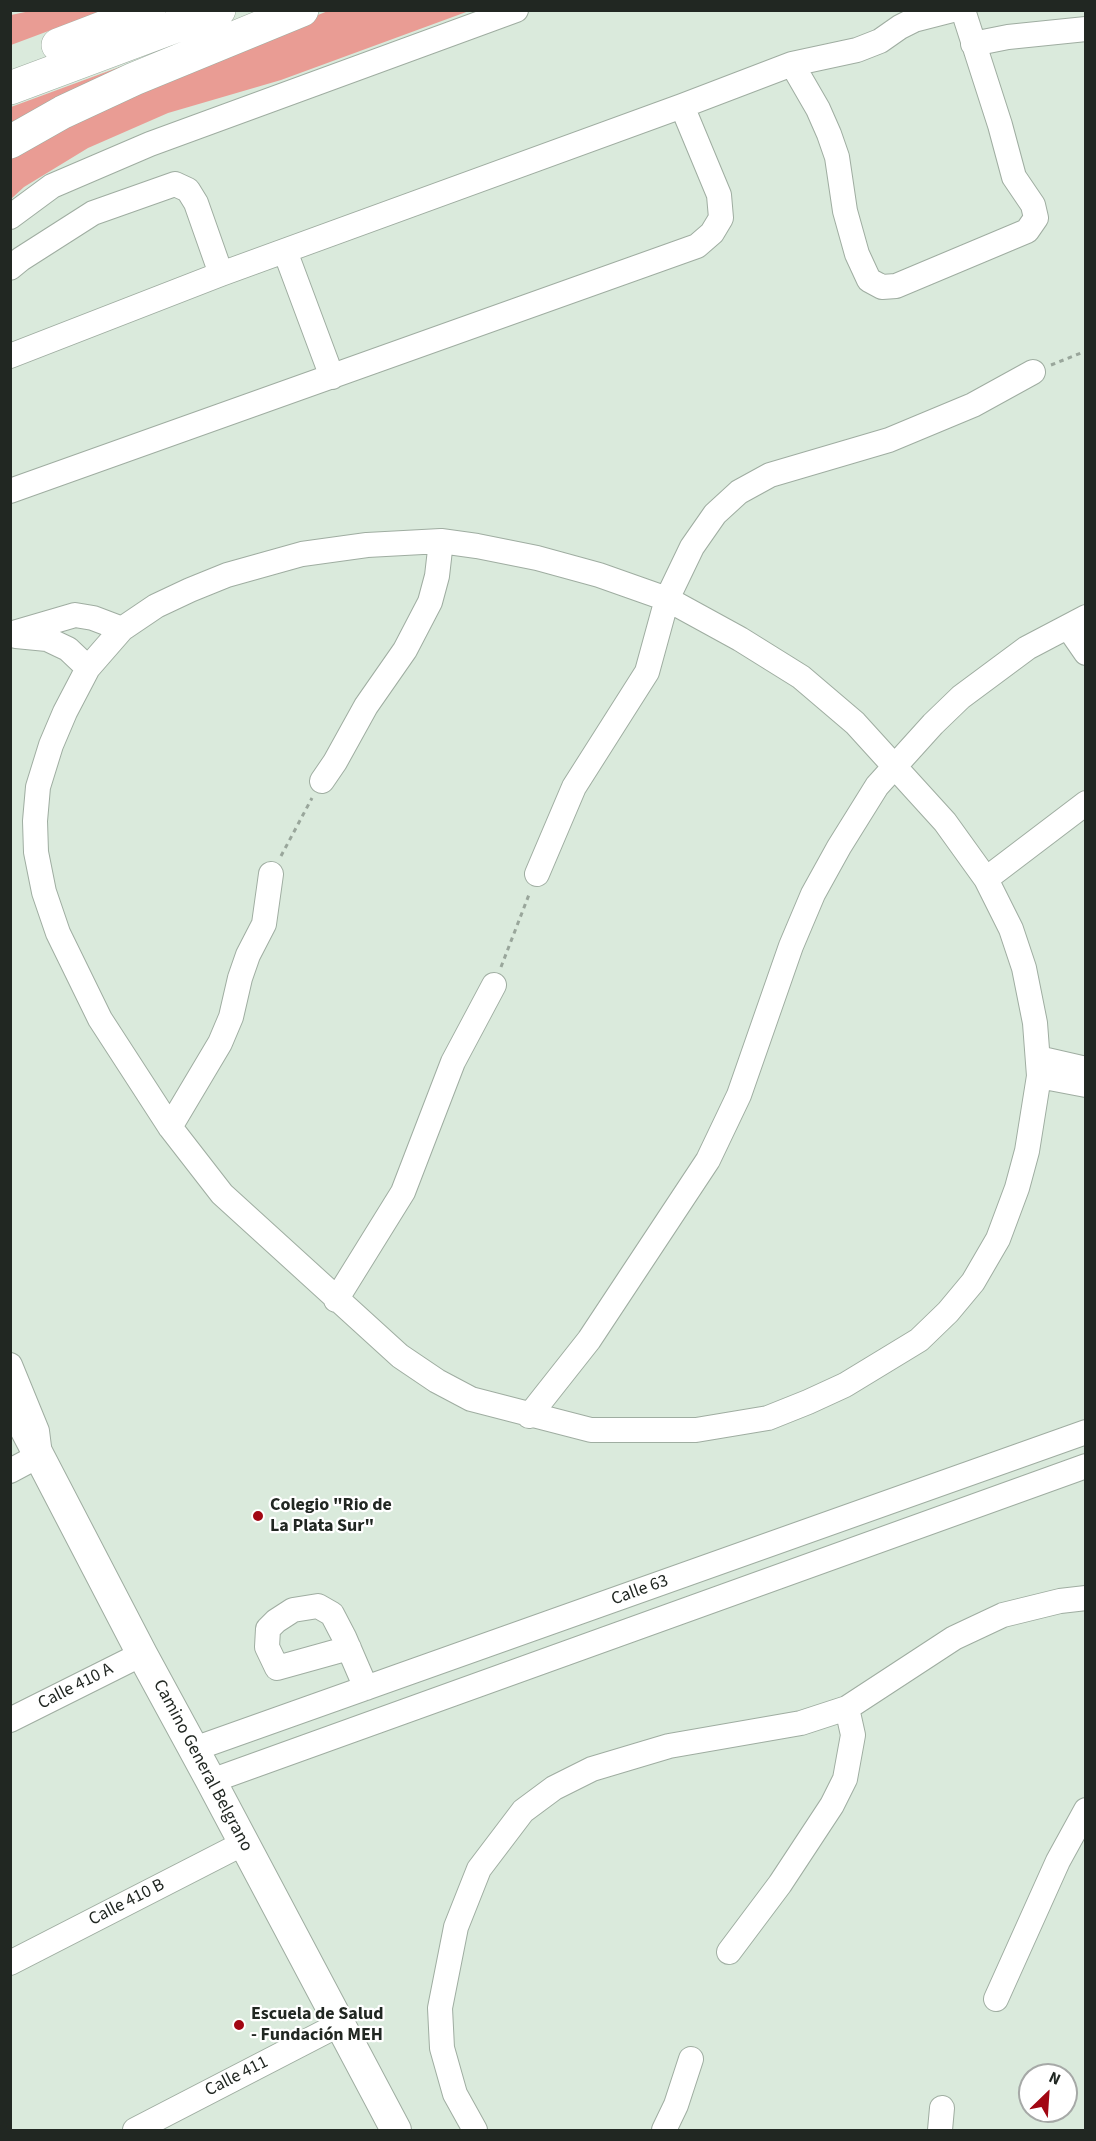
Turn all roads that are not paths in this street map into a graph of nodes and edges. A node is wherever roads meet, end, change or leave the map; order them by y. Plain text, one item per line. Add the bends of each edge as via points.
1 (149, 10) edge
2 (219, 10) edge
3 (302, 10) edge
4 (516, 10) edge
5 (953, 10) edge
6 (963, 10) edge
7 (1081, 22) edge
8 (973, 44) junction
9 (10, 64) edge
10 (792, 64) junction
11 (10, 88) edge
12 (682, 106) junction
13 (10, 142) edge
14 (10, 218) edge
15 (285, 251) junction
16 (10, 268) edge
17 (221, 274) junction
18 (10, 356) edge
19 (1033, 372) road end
20 (332, 377) junction
21 (10, 491) edge
22 (441, 541) junction
23 (667, 599) junction
24 (1077, 622) edge
25 (122, 629) junction
26 (10, 634) edge
27 (1086, 652) edge
28 (88, 668) junction
29 (895, 765) junction
30 (322, 781) road end
31 (1086, 803) edge
32 (271, 874) road end
33 (537, 874) road end
34 (986, 879) junction
35 (494, 985) road end
36 (1038, 1067) junction
37 (1086, 1069) edge
38 (1086, 1085) edge
39 (170, 1127) junction
40 (336, 1300) junction
41 (10, 1365) edge
42 (10, 1400) edge
43 (529, 1416) junction
44 (1086, 1432) edge
45 (40, 1455) junction
46 (1086, 1466) edge
47 (10, 1471) edge
48 (1086, 1598) edge
49 (349, 1648) dead end
50 (142, 1654) junction
51 (366, 1688) junction
52 (847, 1708) junction
53 (10, 1720) edge
54 (194, 1749) junction
55 (212, 1781) junction
56 (1086, 1810) edge
57 (244, 1843) junction
58 (729, 1952) dead end
59 (10, 1963) edge
60 (996, 1999) dead end
61 (340, 2024) junction
62 (691, 2059) dead end
63 (135, 2130) edge
64 (396, 2130) edge
65 (475, 2130) edge
66 (664, 2130) edge

1 - 9 highway
2 - 11 highway
3 - 13 highway via 134,79
4 - 14 street via 150,144 52,186
5 - 10 street via 915,20 857,50
6 - 8 street
7 - 8 street
8 - 10 street via 1014,177 1033,205 1036,218 1027,231 896,286 882,287 869,280 845,211 837,157 829,134
10 - 12 street
12 - 15 street
12 - 20 street via 720,195 721,218 712,234 697,246
15 - 17 street
15 - 20 street
16 - 17 street via 93,213 176,184 188,190 196,203
17 - 18 street
19 - 23 street via 973,405 890,440 770,475 739,492 715,514 692,547
20 - 21 street
22 - 23 street via 537,558
22 - 25 street via 302,554 190,590 156,606
22 - 30 street via 430,602 405,650
23 - 29 street via 801,677 855,723
23 - 33 street via 646,672 574,787
24 - 27 street
24 - 29 street via 1028,648 961,697
25 - 26 street via 75,615
25 - 28 street
26 - 28 street via 47,639 68,649
28 - 39 street via 65,712 38,787 36,852 58,933 99,1018
29 - 34 street via 945,822
29 - 43 street via 877,786 813,894 739,1095 708,1160 589,1340
31 - 34 street
32 - 39 street via 264,924 240,978 231,1017
34 - 36 street via 1011,929 1024,968 1035,1023
35 - 40 street via 453,1062 403,1192
36 - 37 street
36 - 38 street
36 - 43 street via 1027,1151 998,1239 973,1282 919,1340 845,1385 768,1418 696,1430 645,1432 591,1430
39 - 40 street via 222,1194
40 - 43 street via 400,1356 437,1381 471,1400
41 - 45 street via 37,1431
42 - 45 main road, Camino General Belgrano
44 - 51 street, Calle 63
45 - 47 street
45 - 50 main road, Camino General Belgrano
46 - 55 street, Calle 63
48 - 52 street via 1003,1615 954,1638
49 - 51 street
50 - 53 street, Calle 410 A
50 - 54 main road, Camino General Belgrano
51 - 54 street, Calle 63
52 - 58 street via 854,1735 845,1779 832,1806
52 - 65 street via 801,1723 669,1746 592,1769 554,1788 523,1812 479,1869 456,1927 440,2008 447,2067 455,2094
54 - 55 main road, Camino General Belgrano
55 - 57 main road, Camino General Belgrano
56 - 60 street via 1058,1861
57 - 59 street, Calle 410 B
57 - 61 main road, Camino General Belgrano
61 - 63 street, Calle 411
61 - 64 main road, Camino General Belgrano
62 - 66 street

